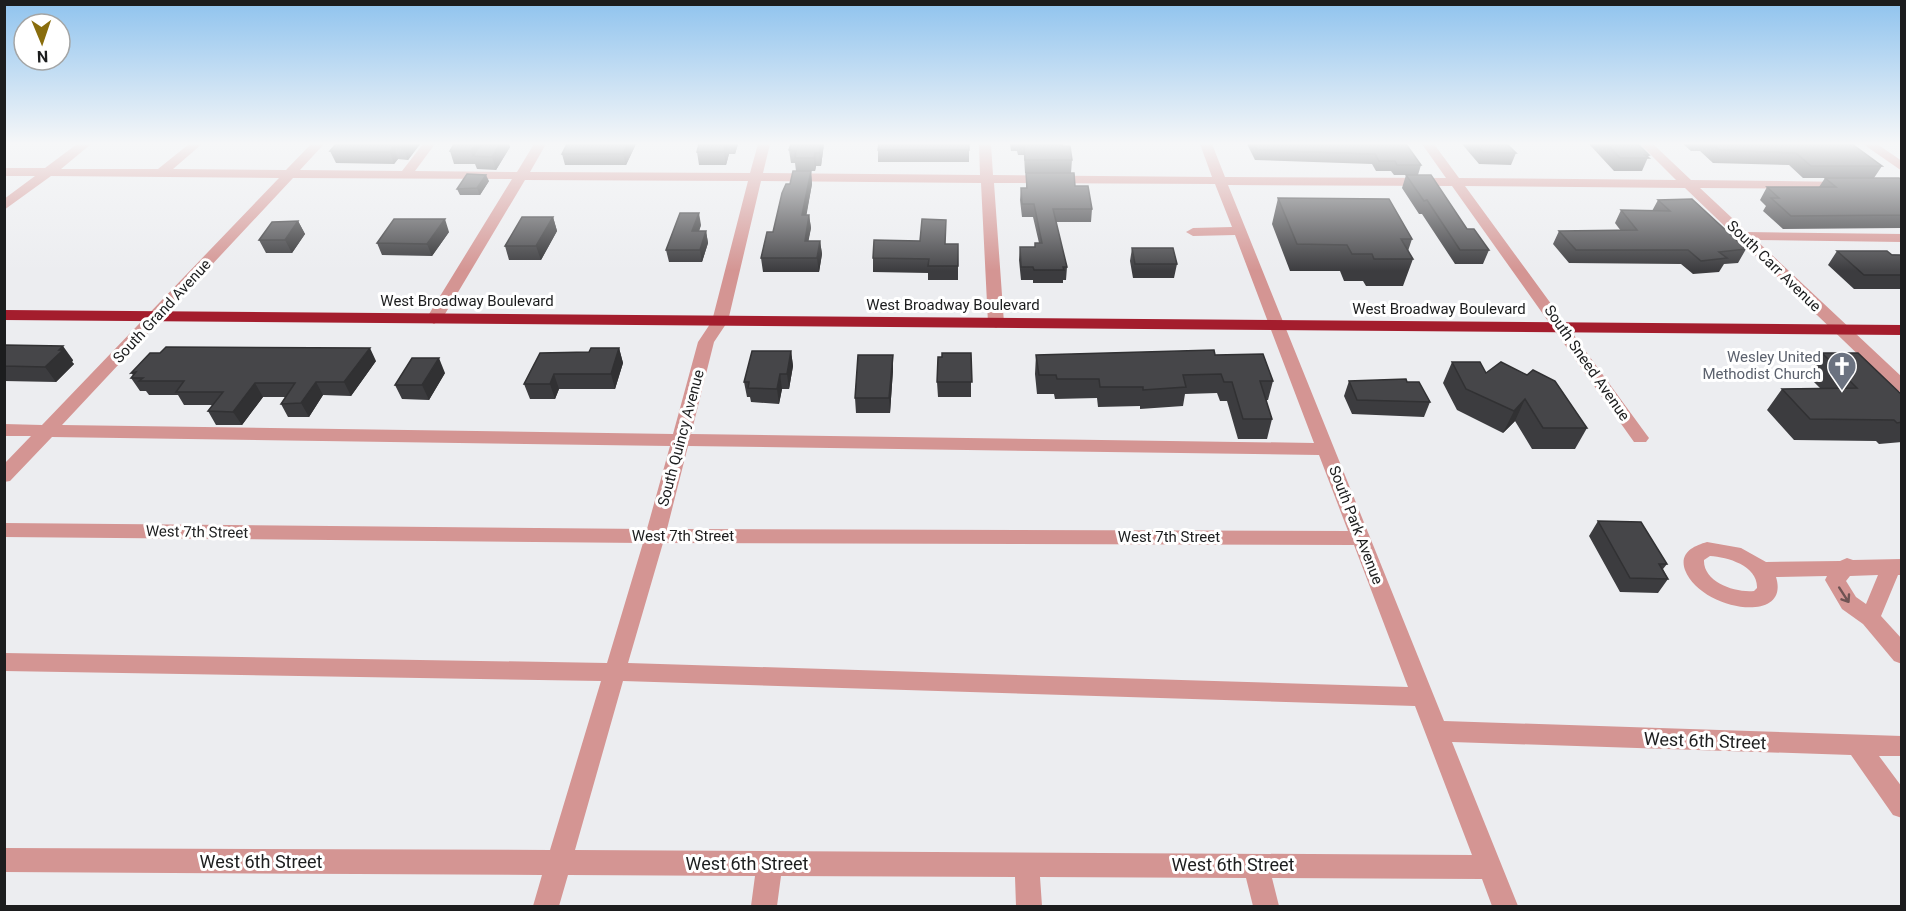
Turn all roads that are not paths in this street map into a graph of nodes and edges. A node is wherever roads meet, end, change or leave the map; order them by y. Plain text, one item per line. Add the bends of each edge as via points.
1 (29, 187) edge
2 (278, 187) edge
3 (514, 187) edge
4 (754, 187) edge
5 (987, 187) edge
6 (1223, 187) edge
7 (1459, 187) edge
8 (1691, 187) edge
9 (4, 206) edge
10 (1241, 231) junction
11 (1193, 232) dead end
12 (1743, 236) junction
13 (1902, 238) edge
14 (4, 315) edge
15 (157, 316) junction
16 (434, 318) junction
17 (720, 321) junction
18 (996, 323) junction
19 (1278, 325) junction
20 (1563, 328) junction
21 (1841, 330) junction
22 (1902, 330) edge
23 (1902, 387) edge
24 (4, 430) edge
25 (48, 431) junction
26 (1640, 438) dead end
27 (679, 440) junction
28 (1327, 449) junction
29 (4, 476) edge
30 (4, 530) edge
31 (655, 536) junction
32 (1361, 538) junction
33 (1847, 566) junction
34 (1896, 567) edge
35 (1761, 570) dead end
36 (1870, 618) junction
37 (1902, 655) edge
38 (4, 662) edge
39 (614, 672) junction
40 (1424, 697) junction
41 (1437, 731) junction
42 (1858, 746) junction
43 (1902, 746) edge
44 (1902, 807) edge
45 (4, 860) edge
46 (559, 864) junction
47 (769, 865) junction
48 (1027, 865) junction
49 (1256, 865) junction
50 (1490, 867) junction
51 (546, 906) edge
52 (764, 906) edge
53 (1029, 906) edge
54 (1266, 906) edge
55 (1505, 906) edge

1 - 9 street
2 - 15 street, South Grand Avenue
3 - 16 street
4 - 17 street, South Quincy Avenue
5 - 18 street
6 - 10 street, South Park Avenue
7 - 20 street, South Sneed Avenue
8 - 12 street, South Carr Avenue
10 - 11 street
10 - 19 street, South Park Avenue
12 - 13 street
12 - 21 street, South Carr Avenue
14 - 15 highway, West Broadway Boulevard
15 - 16 highway, West Broadway Boulevard
15 - 25 street, South Grand Avenue
16 - 17 highway, West Broadway Boulevard
17 - 18 highway, West Broadway Boulevard
17 - 27 street, South Quincy Avenue via 706,342
18 - 19 highway, West Broadway Boulevard
19 - 20 highway, West Broadway Boulevard
19 - 28 street, South Park Avenue
20 - 21 highway, West Broadway Boulevard
20 - 26 street, South Sneed Avenue
21 - 22 highway, West Broadway Boulevard
21 - 23 street, South Carr Avenue
24 - 25 street
25 - 27 street
25 - 29 street, South Grand Avenue
27 - 28 street
27 - 31 street, South Quincy Avenue
28 - 32 street, South Park Avenue
30 - 31 street, West 7th Street
31 - 32 street, West 7th Street
31 - 39 street, South Quincy Avenue
32 - 40 street, South Park Avenue
33 - 34 street
33 - 35 street
33 -> 36 street via 1835,580 1849,603
34 - 36 street
36 - 37 street
38 - 39 street
39 - 40 street
39 - 46 street, South Quincy Avenue
40 - 41 street, South Park Avenue
41 - 42 street, West 6th Street
41 - 50 street, South Park Avenue
42 - 43 street, West 6th Street
42 - 44 street
45 - 46 street, West 6th Street
46 - 47 street, West 6th Street
46 - 51 street, South Quincy Avenue
47 - 48 street, West 6th Street
47 - 52 street
48 - 49 street, West 6th Street
48 - 53 street
49 - 50 street, West 6th Street
49 - 54 street
50 - 55 street, South Park Avenue

